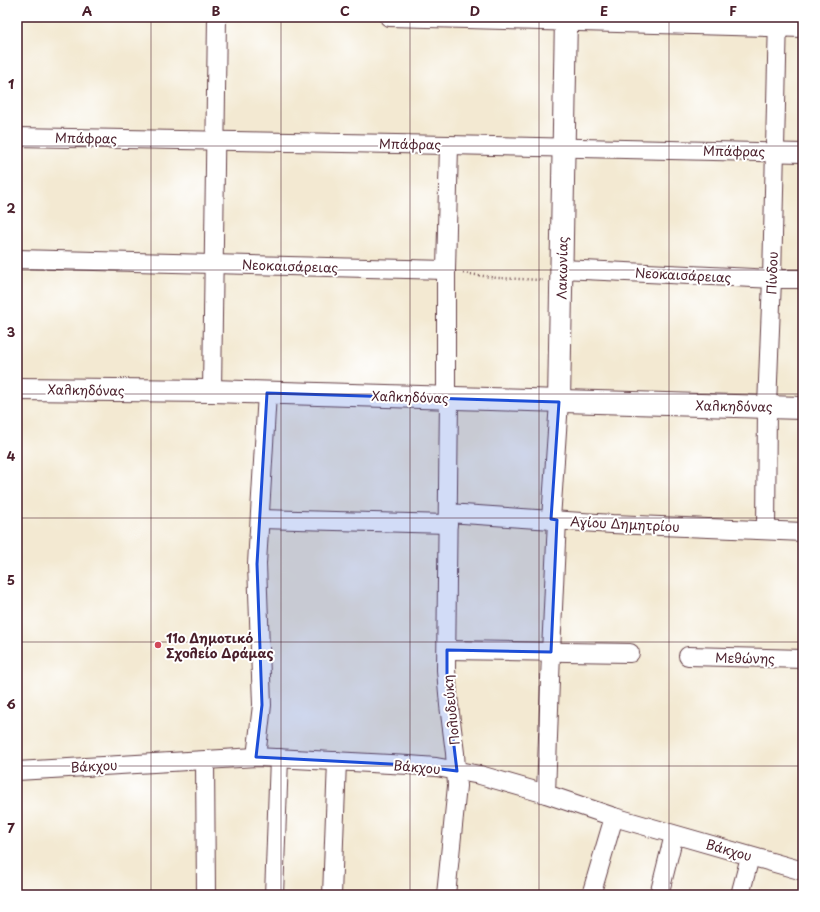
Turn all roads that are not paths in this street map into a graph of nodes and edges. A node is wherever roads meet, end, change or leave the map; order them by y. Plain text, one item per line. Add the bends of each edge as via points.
1 (217, 17) edge
2 (389, 17) edge
3 (566, 20) edge
4 (777, 22) edge
5 (803, 28) edge
6 (17, 137) edge
7 (215, 141) junction
8 (449, 145) junction
9 (564, 147) junction
10 (775, 152) junction
11 (803, 153) edge
12 (17, 259) edge
13 (214, 264) junction
14 (446, 270) junction
15 (562, 275) junction
16 (772, 279) junction
17 (803, 279) edge
18 (17, 389) edge
19 (212, 392) junction
20 (267, 393) junction
21 (448, 398) junction
22 (560, 402) junction
23 (768, 406) junction
24 (803, 408) edge
25 (260, 518) junction
26 (448, 519) junction
27 (554, 520) junction
28 (766, 530) junction
29 (803, 532) edge
30 (446, 650) junction
31 (550, 652) junction
32 (630, 653) dead end
33 (688, 656) dead end
34 (803, 659) edge
35 (256, 757) junction
36 (279, 758) junction
37 (204, 761) junction
38 (336, 762) junction
39 (17, 770) edge
40 (456, 771) junction
41 (546, 794) junction
42 (614, 817) junction
43 (674, 834) junction
44 (750, 857) junction
45 (803, 871) edge
46 (206, 895) edge
47 (274, 895) edge
48 (332, 895) edge
49 (446, 895) edge
50 (591, 895) edge
51 (659, 895) edge
52 (740, 895) edge

1 - 7 street
2 - 3 street
3 - 4 street
3 - 9 street, Λακωνίας
4 - 5 street
4 - 10 street, Πίνδου
6 - 7 street, Μπάφρας
7 - 8 street, Μπάφρας
7 - 13 street
8 - 9 street, Μπάφρας
8 - 14 street, Πολυδεύκη
9 - 10 street, Μπάφρας
9 - 15 street, Λακωνίας
10 - 11 street, Μπάφρας
10 - 16 street, Πίνδου
12 - 13 street, Νεοκαισάρειας
13 - 14 street, Νεοκαισάρειας
13 - 19 street
14 - 21 street, Πολυδεύκη
15 - 16 street, Νεοκαισάρειας
15 - 22 street, Λακωνίας
16 - 17 street, Νεοκαισάρειας
16 - 23 street, Πίνδου
18 - 19 street, Χαλκηδόνας
19 - 20 street, Χαλκηδόνας
20 - 21 street, Χαλκηδόνας
20 - 25 street
21 - 22 street, Χαλκηδόνας
21 - 26 street, Πολυδεύκη
22 - 23 street, Χαλκηδόνας
22 - 27 street, Λακωνίας
23 - 24 street, Χαλκηδόνας
23 - 28 street, Πίνδου
25 - 26 street, Αγίου Δημητρίου
25 - 35 street via 257,564 262,704
26 - 27 street, Αγίου Δημητρίου
26 - 30 street, Πολυδεύκη
27 - 28 street, Αγίου Δημητρίου
27 - 31 street, Λακωνίας
28 - 29 street, Αγίου Δημητρίου
30 - 31 street
30 - 40 street, Πολυδεύκη via 447,688
31 - 32 street
31 - 41 street, Λακωνίας
33 - 34 street, Μεθώνης
35 - 36 street, Βάκχου
35 - 37 street, Βάκχου
36 - 38 street, Βάκχου
36 - 47 street
37 - 39 street, Βάκχου
37 - 46 street
38 - 40 street, Βάκχου via 409,765
38 - 48 street
40 - 41 street, Βάκχου via 480,775
40 - 49 street, Πολυδεύκη via 457,786
41 - 42 street, Βάκχου
42 - 43 street, Βάκχου
42 - 50 street
43 - 44 street, Βάκχου
43 - 51 street
44 - 45 street, Βάκχου
44 - 52 street

